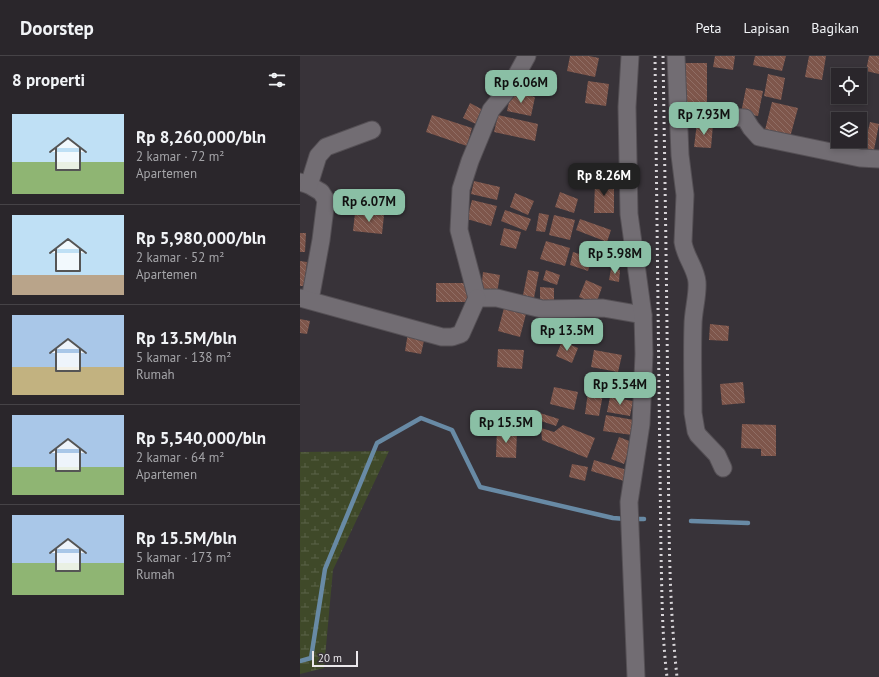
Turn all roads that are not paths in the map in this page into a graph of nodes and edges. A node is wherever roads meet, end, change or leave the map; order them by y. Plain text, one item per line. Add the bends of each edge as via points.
1 (527, 56) edge
2 (630, 56) edge
3 (676, 56) edge
4 (678, 113) junction
5 (372, 130) dead end
6 (879, 159) edge
7 (305, 184) edge
8 (477, 298) junction
9 (305, 299) edge
10 (643, 315) junction
11 (723, 468) dead end
12 (636, 677) edge

1 - 8 street via 510,87 491,110 461,189 459,230
2 - 10 street via 627,107 629,214
3 - 4 street
4 - 6 street via 745,118 759,137 860,158
4 - 11 street via 685,195 683,242 697,281 693,325 694,428 717,455
5 - 7 street via 326,147 318,156
7 - 9 street via 321,192 326,200 322,240
8 - 9 street via 461,334 452,337 442,337
8 - 10 street via 497,298 542,309 603,308
10 - 12 street via 641,424 629,502

